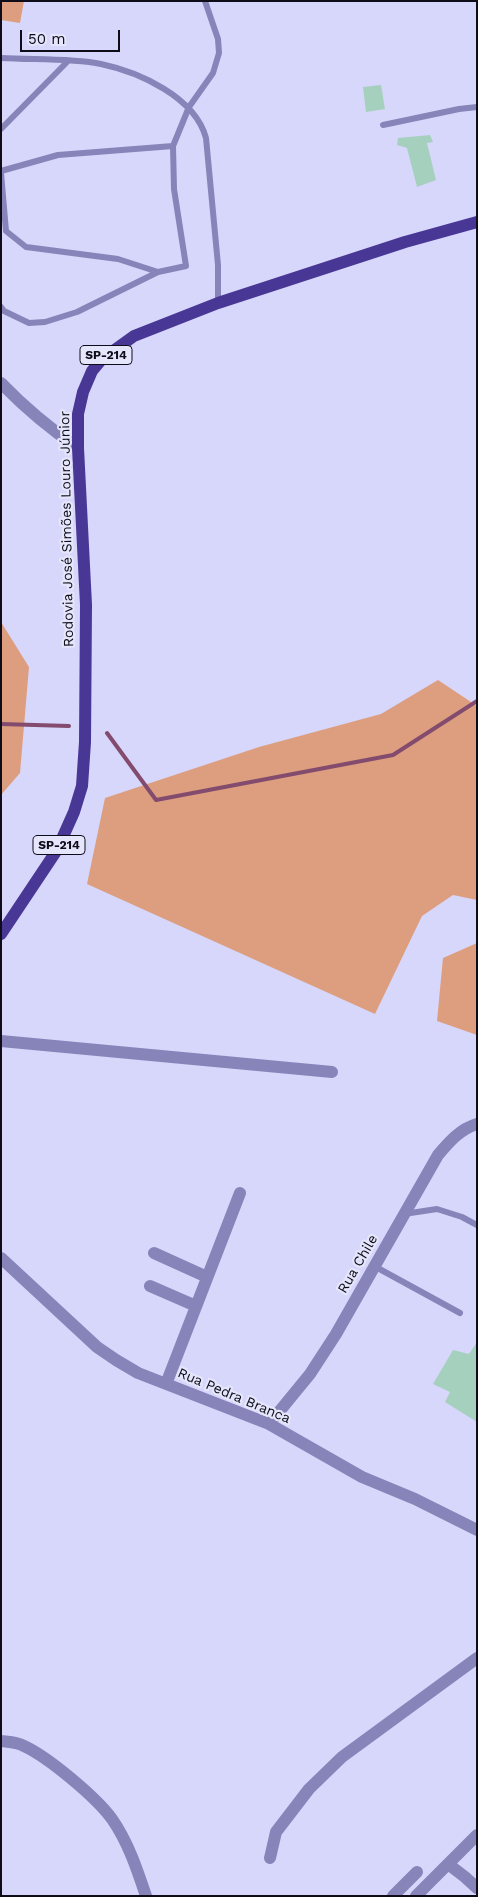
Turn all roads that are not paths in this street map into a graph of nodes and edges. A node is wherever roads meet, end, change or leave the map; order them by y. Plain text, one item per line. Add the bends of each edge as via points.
1 (205, 1) edge
2 (1, 58) edge
3 (68, 61) junction
4 (477, 107) edge
5 (189, 108) junction
6 (382, 125) dead end
7 (1, 129) edge
8 (173, 146) junction
9 (1, 172) edge
10 (477, 222) edge
11 (158, 272) junction
12 (218, 303) junction
13 (1, 307) edge
14 (1, 383) edge
15 (78, 448) junction
16 (1, 934) edge
17 (1, 1041) edge
18 (332, 1072) dead end
19 (477, 1124) edge
20 (240, 1193) dead end
21 (404, 1214) junction
22 (477, 1225) edge
23 (154, 1253) dead end
24 (1, 1258) edge
25 (374, 1266) junction
26 (207, 1277) junction
27 (150, 1286) dead end
28 (196, 1306) junction
29 (460, 1313) dead end
30 (166, 1384) junction
31 (269, 1424) junction
32 (477, 1530) edge
33 (477, 1658) edge
34 (1, 1741) edge
35 (477, 1835) edge
36 (270, 1858) dead end
37 (448, 1864) junction
38 (417, 1872) dead end
39 (477, 1888) edge
40 (146, 1896) edge
41 (393, 1896) edge
42 (416, 1896) edge

1 - 5 lane via 218,39 219,54 213,73
2 - 3 lane
3 - 5 lane via 100,64 132,74 162,88
3 - 7 lane
4 - 6 lane
5 - 8 lane
5 - 12 lane via 206,138 218,266
8 - 9 lane via 58,155
8 - 11 lane via 174,189 186,266
9 - 11 lane via 6,231 26,247 118,259
10 - 12 main road, Rodovia José Simões Louro Júnior / SP-214 via 404,242
11 - 13 lane via 76,312 45,322 30,322
12 - 15 main road, Rodovia José Simões Louro Júnior / SP-214 via 134,336 102,359 92,371 83,392 78,414
14 - 15 street via 48,428
15 - 16 main road, Rodovia José Simões Louro Júnior / SP-214 via 86,605 82,786 57,850
17 - 18 street
19 - 21 street, Rua Chile via 450,1140
20 - 26 street
21 - 22 lane via 437,1209
21 - 25 street, Rua Chile
23 - 26 street
24 - 30 street, Rua Pedra Branca via 97,1347 138,1372
25 - 29 lane
25 - 31 street, Rua Chile via 310,1374
26 - 28 street
27 - 28 street
28 - 30 street
30 - 31 street, Rua Pedra Branca
31 - 32 street, Rua Pedra Branca via 362,1477
33 - 36 street via 335,1763 308,1789 276,1832
34 - 40 street via 21,1744 37,1752 100,1805 112,1818 129,1848
35 - 37 street
37 - 39 street
37 - 42 street
38 - 41 street

